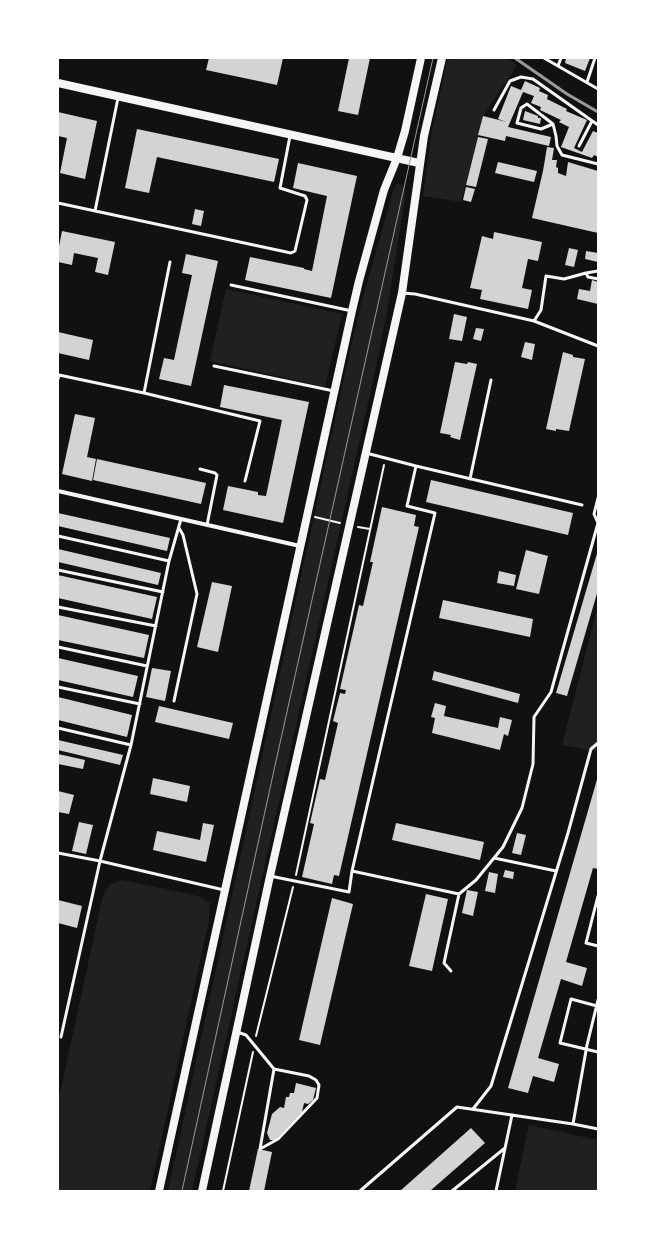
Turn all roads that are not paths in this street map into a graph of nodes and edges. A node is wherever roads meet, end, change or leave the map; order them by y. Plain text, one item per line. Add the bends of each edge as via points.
1 (421, 58) edge
2 (442, 58) edge
3 (544, 58) edge
4 (561, 58) edge
5 (595, 58) edge
6 (558, 66) junction
7 (587, 82) junction
8 (58, 83) edge
9 (598, 89) edge
10 (119, 96) junction
11 (494, 110) dead end
12 (592, 121) junction
13 (553, 124) junction
14 (598, 125) edge
15 (291, 134) junction
16 (579, 146) dead end
17 (397, 158) junction
18 (419, 163) junction
19 (598, 164) edge
20 (58, 203) edge
21 (94, 211) junction
22 (170, 262) dead end
23 (598, 271) edge
24 (586, 273) junction
25 (598, 279) edge
26 (231, 285) dead end
27 (402, 293) junction
28 (352, 311) junction
29 (534, 321) junction
30 (598, 346) edge
31 (214, 366) dead end
32 (58, 376) edge
33 (490, 380) dead end
34 (334, 391) junction
35 (144, 393) junction
36 (366, 453) junction
37 (416, 466) junction
38 (200, 469) dead end
39 (470, 479) junction
40 (246, 481) dead end
41 (58, 490) edge
42 (598, 498) edge
43 (582, 505) dead end
44 (181, 519) junction
45 (207, 525) junction
46 (179, 528) junction
47 (58, 536) edge
48 (300, 546) junction
49 (169, 562) junction
50 (58, 570) edge
51 (163, 592) junction
52 (58, 607) edge
53 (156, 626) junction
54 (58, 647) edge
55 (147, 666) junction
56 (58, 687) edge
57 (174, 701) dead end
58 (140, 704) junction
59 (58, 728) edge
60 (598, 742) edge
61 (131, 745) junction
62 (58, 853) edge
63 (494, 858) junction
64 (100, 861) junction
65 (352, 871) junction
66 (556, 871) junction
67 (270, 876) junction
68 (225, 890) junction
69 (459, 894) junction
70 (598, 896) edge
71 (598, 946) edge
72 (452, 971) dead end
73 (598, 1000) edge
74 (597, 1006) junction
75 (597, 1012) edge
76 (237, 1032) junction
77 (61, 1037) dead end
78 (587, 1050) junction
79 (598, 1052) edge
80 (274, 1069) junction
81 (474, 1109) junction
82 (512, 1115) junction
83 (573, 1124) junction
84 (598, 1129) edge
85 (505, 1148) junction
86 (159, 1191) edge
87 (202, 1191) edge
88 (360, 1191) edge
89 (452, 1191) edge
90 (496, 1191) edge

1 - 17 main road
2 - 18 main road
3 - 6 lane
4 - 6 lane
5 - 7 lane
6 - 7 lane
7 - 9 lane
8 - 10 main road
10 - 15 main road
10 - 21 lane
11 - 12 lane via 510,81 521,77 532,80
12 - 14 lane
12 - 16 lane
13 - 13 lane via 541,129 517,123 521,108 526,104
13 - 19 lane via 557,146 562,155
15 - 17 main road
15 - 21 lane via 280,188 305,196 307,200 295,251 291,253
17 - 18 main road
17 - 28 main road via 384,190
18 - 27 main road
20 - 21 lane
22 - 35 lane
23 - 24 lane
24 - 25 lane via 588,277
24 - 29 lane via 564,279 546,276 541,310
26 - 28 lane
27 - 29 lane
27 - 36 main road
28 - 34 main road
29 - 30 lane
31 - 34 lane
32 - 35 lane
33 - 39 lane
34 - 48 main road
35 - 40 lane via 260,421
36 - 37 lane
36 - 67 main road
37 - 39 lane
37 - 65 lane via 407,506 435,513
38 - 45 lane via 215,472 217,475
39 - 43 lane
41 - 44 street
42 - 63 lane via 594,514 598,523 551,692 534,717 533,764 522,808 503,847
44 - 45 street
44 - 46 lane
45 - 48 street
46 - 49 lane
46 - 57 lane via 184,535 197,594
47 - 49 lane
48 - 68 main road
49 - 51 lane
50 - 51 lane
51 - 53 lane
52 - 53 lane
53 - 55 lane
54 - 55 lane
55 - 58 lane
56 - 58 lane
58 - 61 lane
59 - 61 lane
60 - 66 lane via 591,749
61 - 64 lane
62 - 64 lane
63 - 66 lane
63 - 69 lane via 476,880
64 - 68 lane
64 - 77 lane
65 - 67 lane via 349,892
65 - 69 lane
66 - 81 lane via 491,1086
67 - 76 main road
68 - 86 main road
69 - 72 lane via 444,963
70 - 71 lane via 586,943
73 - 74 lane
74 - 75 lane
74 - 78 lane via 571,999 560,1043
75 - 78 lane
76 - 80 lane via 246,1035
76 - 87 main road
78 - 79 lane
78 - 83 lane
80 - 80 lane via 268,1105 260,1149 278,1139 317,1098 319,1085 316,1080 309,1076
81 - 82 lane
81 - 88 lane via 457,1107
82 - 83 lane
82 - 85 lane
83 - 84 lane
85 - 89 lane
85 - 90 lane

